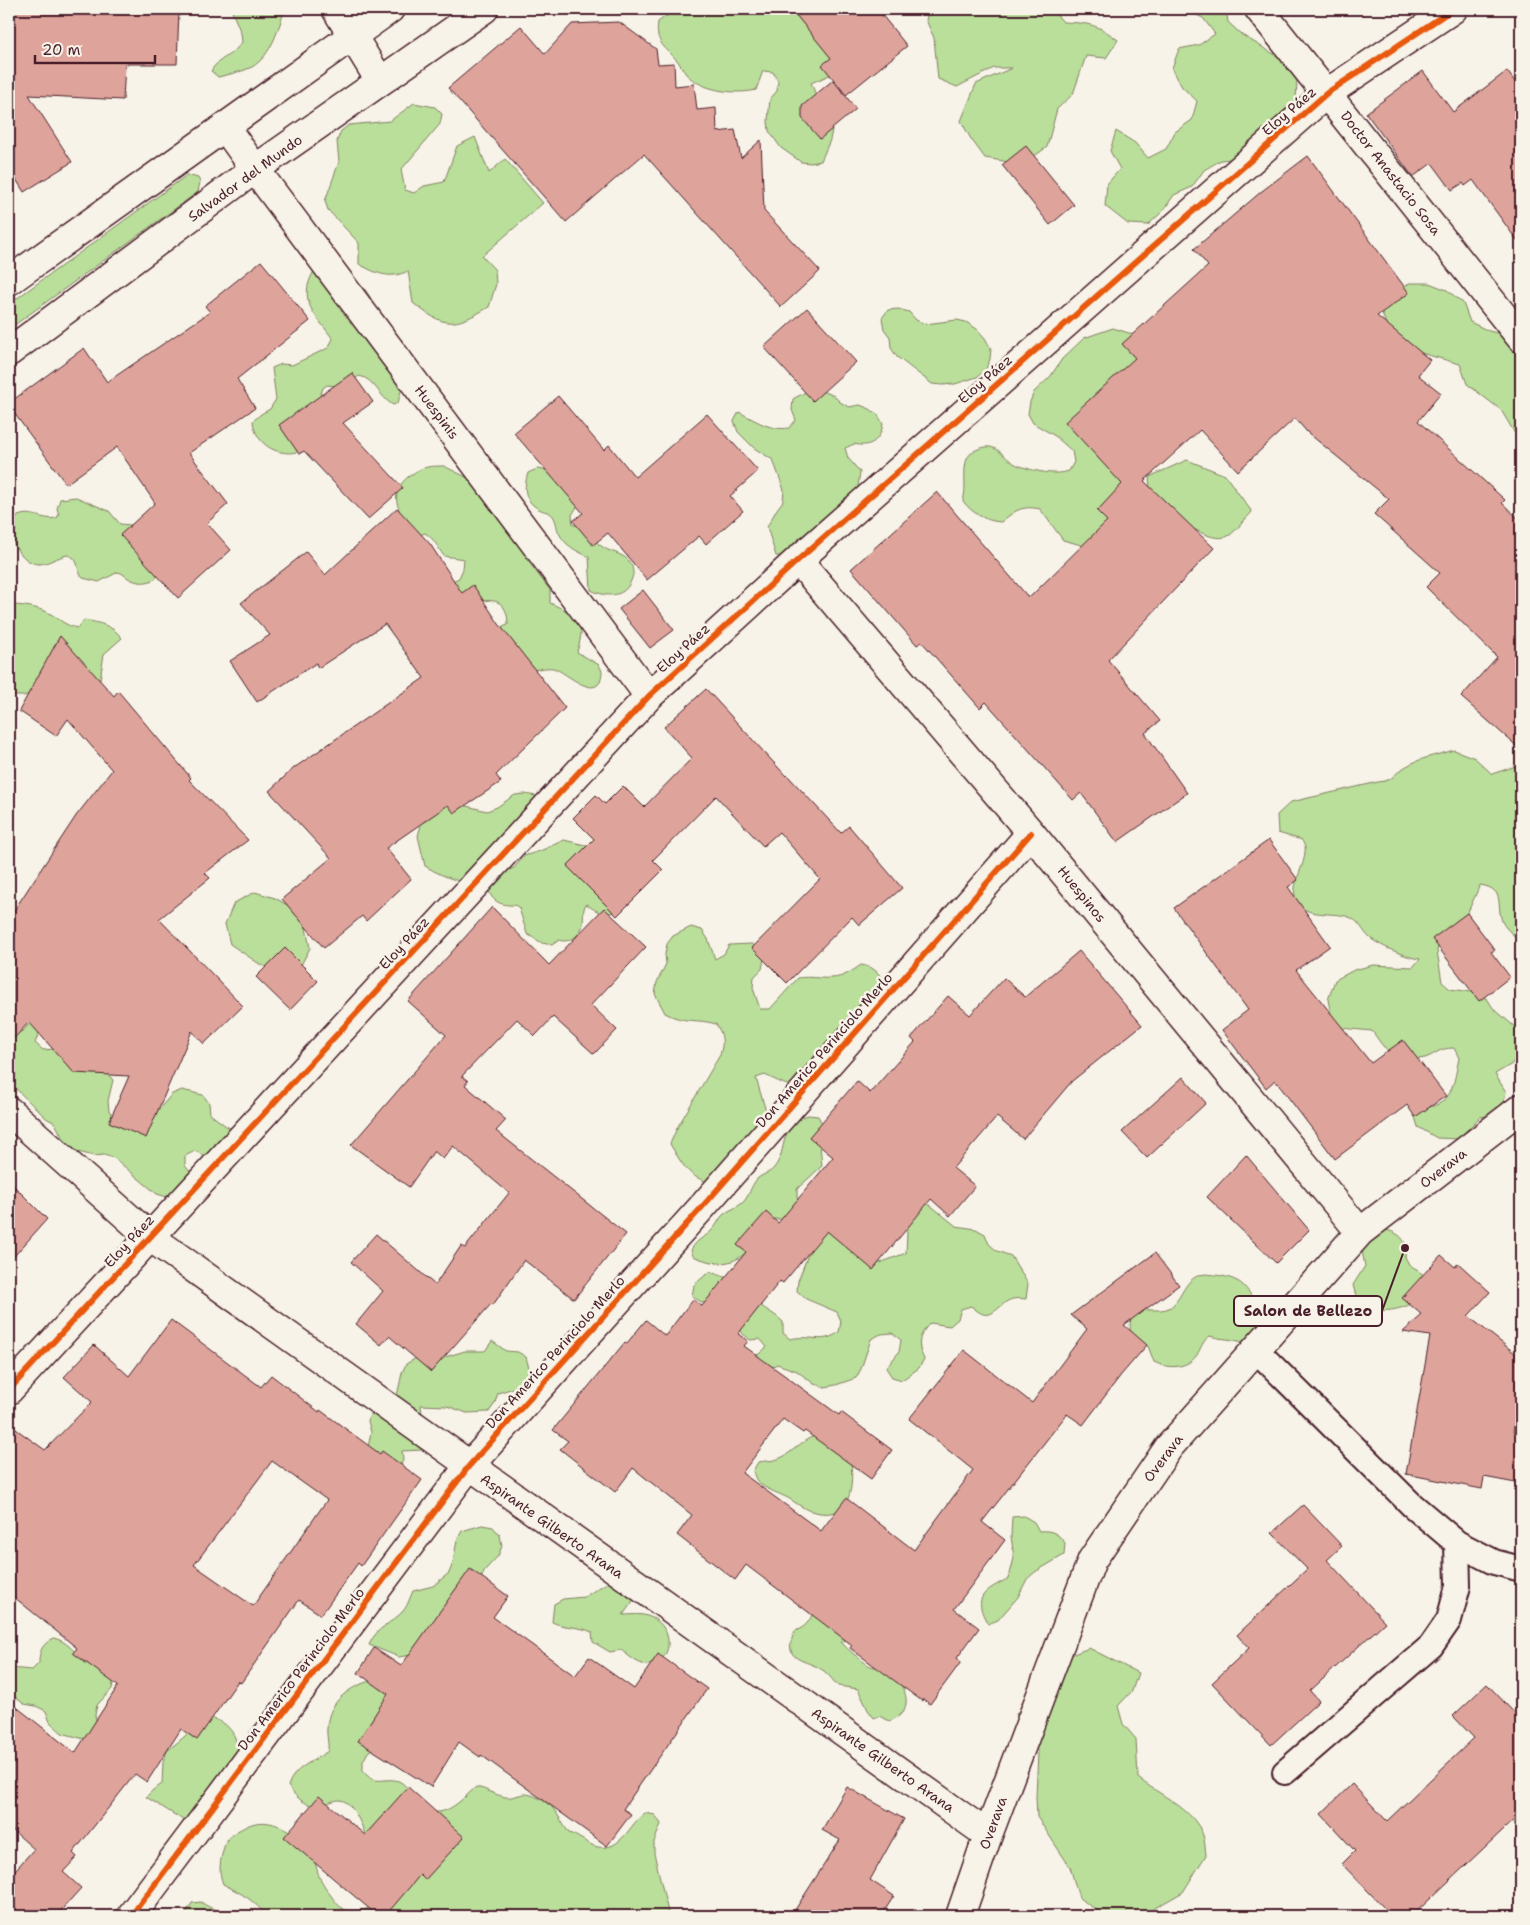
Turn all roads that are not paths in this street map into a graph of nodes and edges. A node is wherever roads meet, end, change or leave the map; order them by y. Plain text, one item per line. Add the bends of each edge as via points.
1 (336, 9) edge
2 (390, 9) edge
3 (484, 9) edge
4 (1259, 9) edge
5 (1453, 9) edge
6 (352, 36) junction
7 (380, 81) junction
8 (1327, 94) junction
9 (225, 127) junction
10 (255, 170) junction
11 (9, 281) edge
12 (1521, 338) edge
13 (9, 352) edge
14 (798, 560) junction
15 (649, 696) junction
16 (1031, 833) junction
17 (1521, 1108) edge
18 (9, 1111) edge
19 (1360, 1232) junction
20 (150, 1237) junction
21 (1256, 1350) junction
22 (9, 1390) edge
23 (469, 1466) junction
24 (1456, 1543) junction
25 (1521, 1569) edge
26 (1285, 1772) dead end
27 (988, 1835) junction
28 (132, 1916) edge
29 (960, 1916) edge

1 - 6 street
2 - 6 street
3 - 7 street, Salvador del Mundo
4 - 8 street, Doctor Anastacio Sosa
5 - 8 street, Eloy Páez
6 - 7 street
6 - 9 street
7 - 10 street, Salvador del Mundo
8 - 12 street, Doctor Anastacio Sosa
8 - 14 street, Eloy Páez
9 - 10 street, Huespinis
9 - 11 street
10 - 13 street, Salvador del Mundo
10 - 15 street, Huespinis
14 - 15 street, Eloy Páez
14 - 16 street, Huespinos
15 - 20 street, Eloy Páez
16 - 19 street, Huespinos
16 - 23 street, Don Americo Perinciolo Merlo
17 - 19 street, Overava
18 - 20 street, Aspirante Gilberto Arana
19 - 21 street, Overava
20 - 22 street, Eloy Páez
20 - 23 street, Aspirante Gilberto Arana
21 - 24 lane via 1412,1505
21 - 27 street, Overava via 1169,1447 1092,1560
23 - 27 street, Aspirante Gilberto Arana
23 - 28 street, Don Americo Perinciolo Merlo
24 - 25 lane via 1494,1562
24 - 26 lane via 1458,1586 1449,1620 1431,1646
27 - 29 street, Overava

